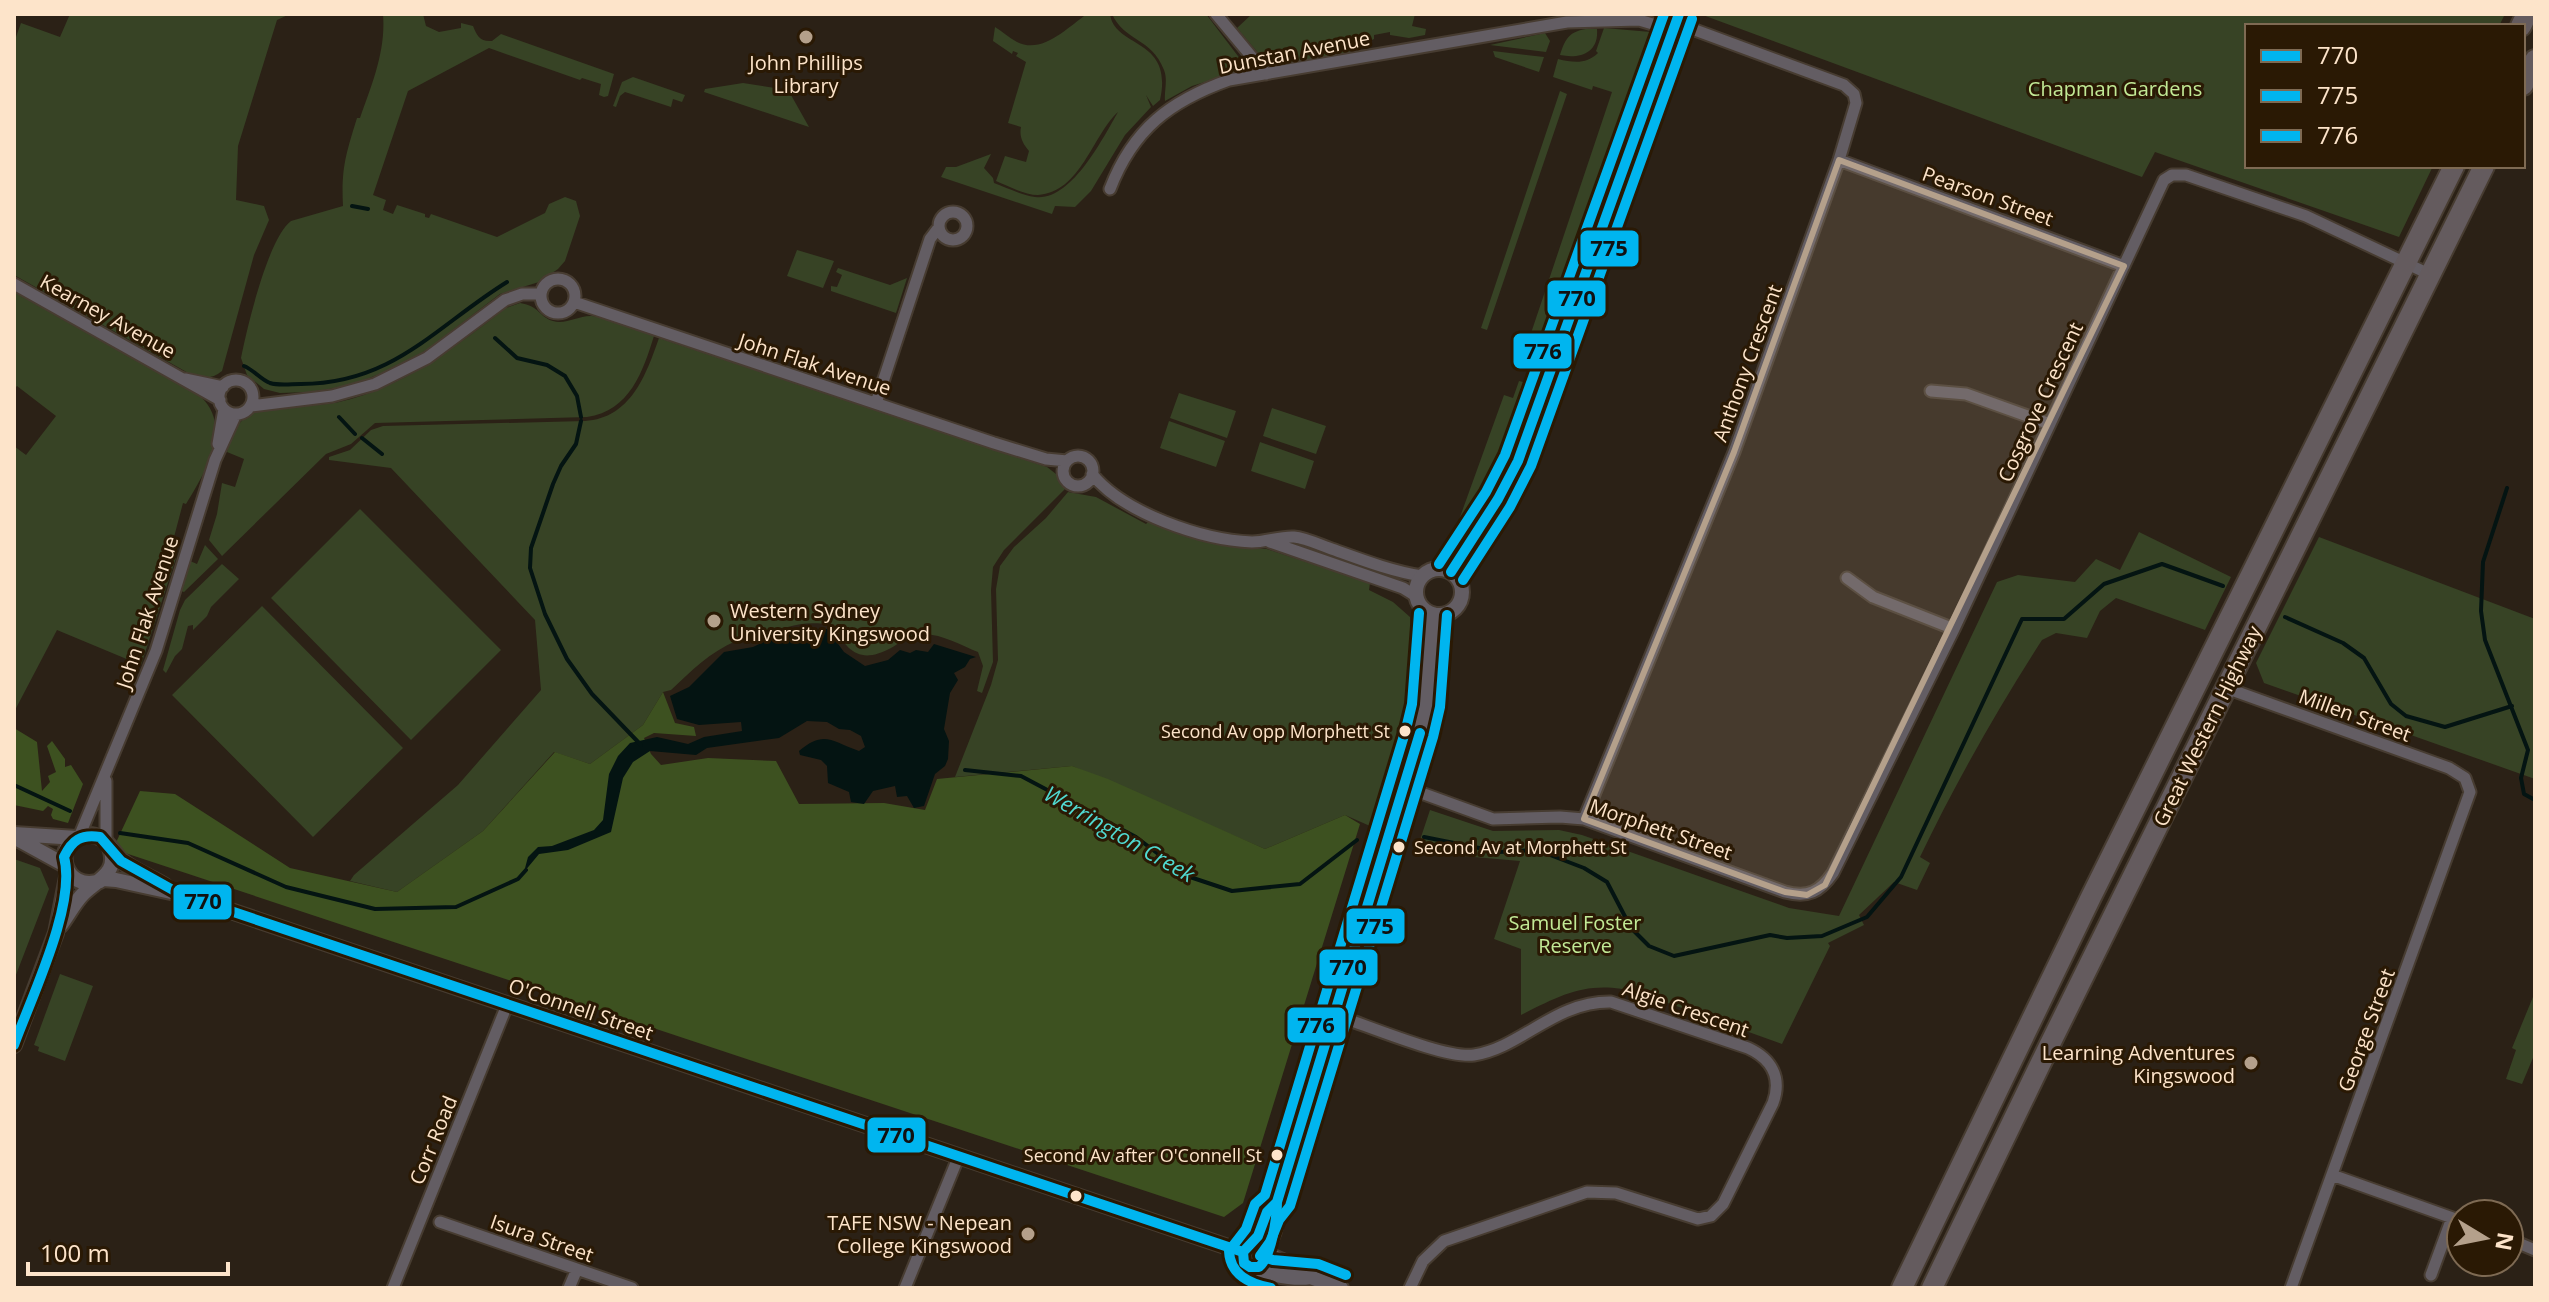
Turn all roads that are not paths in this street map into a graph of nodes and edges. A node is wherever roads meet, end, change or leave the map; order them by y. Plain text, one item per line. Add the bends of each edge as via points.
1 (1216, 14) edge
2 (1676, 22) edge
3 (2535, 60) edge
4 (1266, 74) junction
5 (2525, 81) edge
6 (1839, 160) junction
7 (2453, 168) edge
8 (2483, 168) edge
9 (1110, 189) dead end
10 (939, 227) dead end
11 (2407, 263) junction
12 (2124, 266) junction
13 (2431, 275) junction
14 (14, 284) edge
15 (541, 294) junction
16 (574, 302) junction
17 (185, 379) junction
18 (223, 387) junction
19 (1931, 391) dead end
20 (252, 392) junction
21 (281, 400) junction
22 (876, 403) junction
23 (251, 406) junction
24 (227, 407) junction
25 (2050, 424) junction
26 (1065, 467) junction
27 (1092, 474) junction
28 (1084, 484) junction
29 (1103, 489) junction
30 (1270, 542) junction
31 (1451, 572) junction
32 (1422, 576) junction
33 (1847, 578) dead end
34 (1416, 596) junction
35 (1433, 614) junction
36 (1954, 629) junction
37 (2226, 688) junction
38 (107, 773) junction
39 (2468, 784) joint
40 (1402, 786) junction
41 (1584, 819) junction
42 (14, 836) edge
43 (78, 837) junction
44 (108, 844) junction
45 (66, 868) junction
46 (101, 880) junction
47 (1814, 893) joint
48 (180, 894) junction
49 (56, 933) junction
50 (507, 1005) junction
51 (1332, 1014) junction
52 (14, 1045) edge
53 (958, 1158) junction
54 (2332, 1175) junction
55 (1277, 1202) junction
56 (2445, 1216) edge
57 (440, 1222) dead end
58 (2445, 1244) edge
59 (1246, 1249) junction
60 (1266, 1252) junction
61 (1255, 1268) junction
62 (577, 1269) junction
63 (2431, 1275) dead end
64 (1310, 1277) junction
65 (393, 1288) edge
66 (569, 1288) edge
67 (632, 1288) edge
68 (905, 1288) edge
69 (1341, 1288) edge
70 (1410, 1288) edge
71 (1902, 1288) edge
72 (1932, 1288) edge
73 (2291, 1288) edge

1 - 4 street
2 - 4 street, Dunstan Avenue via 1567,22
2 - 6 street, Anthony Crescent via 1848,87 1855,108
2 - 31 street via 1518,461
3 - 5 highway
4 - 9 street, Dunstan Avenue via 1229,80 1167,109 1137,140
6 - 12 street, Pearson Street
6 - 41 street, Anthony Crescent via 1734,452
7 - 11 highway, Great Western Highway
8 - 13 highway, Great Western Highway
10 - 22 street via 930,239
11 - 12 street, Cosgrove Crescent via 2306,216 2176,174 2162,184
11 - 13 street, Cosgrove Crescent
11 - 71 highway, Great Western Highway
12 - 25 street, Cosgrove Crescent
13 - 37 highway, Great Western Highway
14 - 17 street, Kearney Avenue
15 - 16 street via 544,307 556,313
15 - 16 street via 547,283 559,279 572,287
15 - 21 street via 505,300 427,358 375,384 332,396
16 - 22 street, John Flak Avenue
17 - 18 street, Kearney Avenue
17 - 24 street, Kearney Avenue
18 - 20 street via 238,380
18 - 24 street
19 - 25 street via 1966,394
20 - 21 street
20 - 23 street
21 - 23 street
22 - 26 street, John Flak Avenue
23 - 24 street via 244,412
24 - 38 street, John Flak Avenue via 156,651
25 - 36 street, Cosgrove Crescent
26 - 27 street via 1074,457 1083,457
26 - 28 street via 1072,485
27 - 28 street
27 - 29 street
28 - 29 street
29 - 30 street via 1169,522 1234,540
30 - 32 street via 1295,537
30 - 34 street
31 - 32 street via 1439,569
31 - 35 street via 1460,583 1461,597 1447,613
32 - 34 street
33 - 36 street via 1873,597
34 - 35 street
35 - 40 street via 1424,720
36 - 47 street, Cosgrove Crescent via 1833,873
37 - 39 street, Millen Street via 2440,765 2459,773
37 - 72 highway, Great Western Highway
38 - 43 street, John Flak Avenue
38 - 44 street, John Flak Avenue
39 - 54 street, George Street via 2468,801
40 - 41 street, Morphett Street via 1493,819
40 - 51 street
41 - 47 street, Morphett Street via 1785,892
42 - 43 street
42 - 45 street, O'Connell Street
43 - 44 street via 93,835
43 - 45 street via 66,849
44 - 46 street via 112,867
44 - 48 street, O'Connell Street via 121,861
45 - 46 street, O'Connell Street via 79,882
45 - 49 street
46 - 48 street, O'Connell Street
46 - 49 street via 81,896
48 - 50 street, O'Connell Street
49 - 52 street
50 - 53 street, O'Connell Street
50 - 65 street, Corr Road
51 - 55 street
51 - 70 street, Algie Crescent via 1466,1055 1486,1053 1562,1012 1611,1002 1748,1048 1776,1075 1773,1103 1723,1204 1711,1216 1698,1219 1616,1193 1587,1192 1444,1241 1423,1261
53 - 59 street, O'Connell Street
53 - 68 street
54 - 56 street
54 - 73 street, George Street
55 - 59 street
55 - 60 street
57 - 62 street, Isura Street
58 - 63 street
59 - 60 street via 1258,1244
59 - 61 street via 1244,1263
60 - 61 street via 1263,1264
60 - 64 street
61 - 64 street
62 - 66 street
62 - 67 street, Isura Street
64 - 69 street

